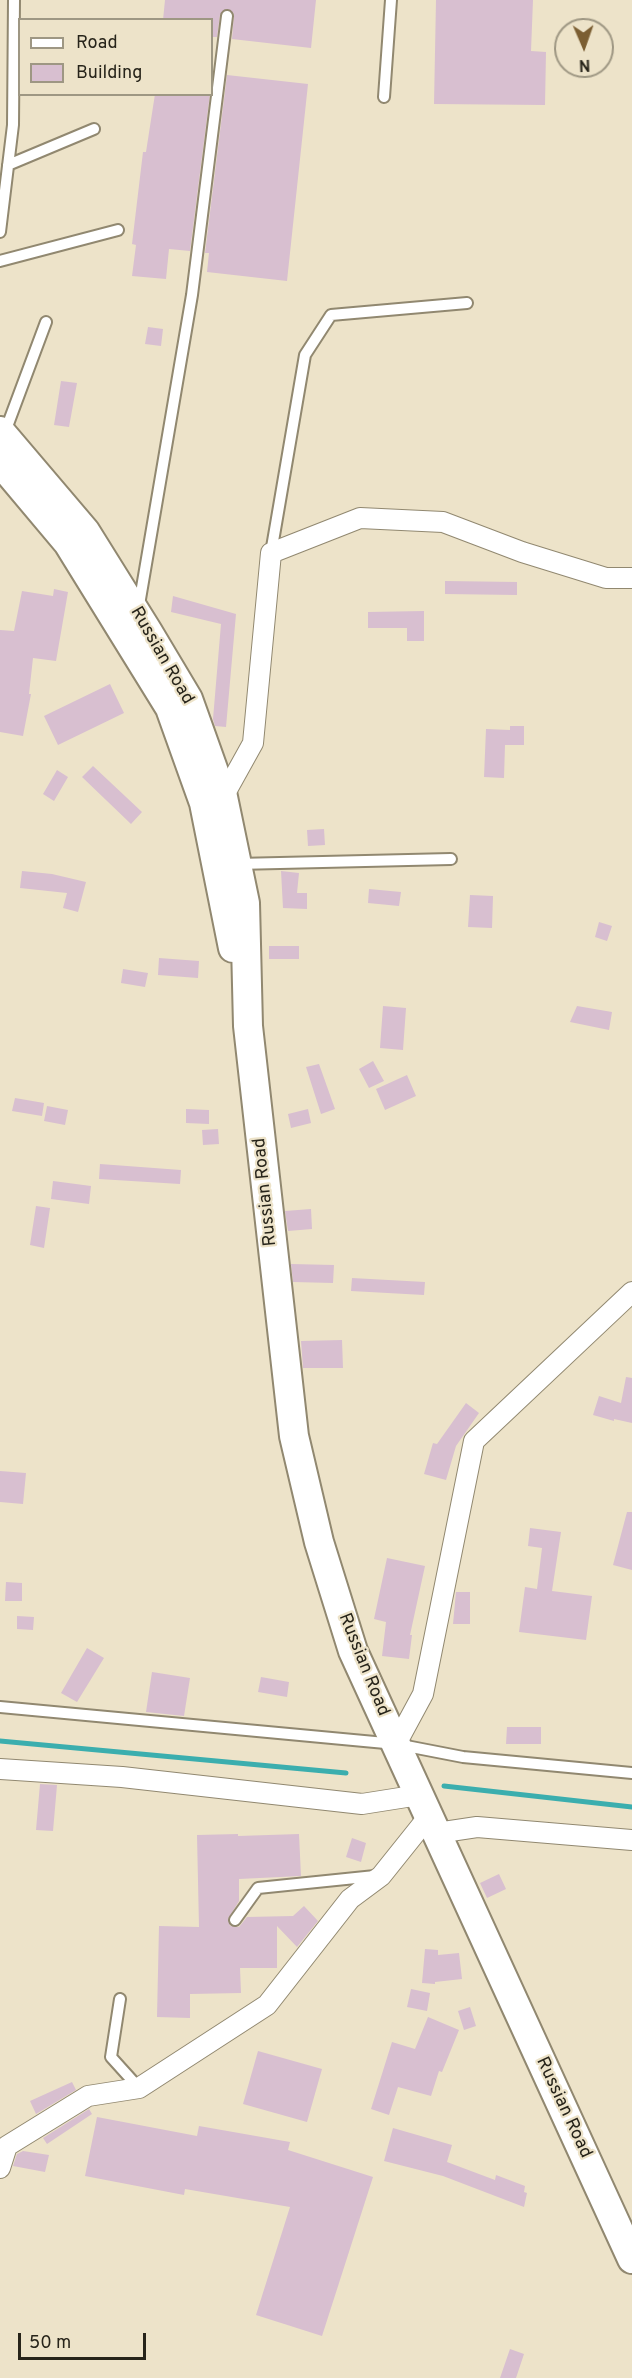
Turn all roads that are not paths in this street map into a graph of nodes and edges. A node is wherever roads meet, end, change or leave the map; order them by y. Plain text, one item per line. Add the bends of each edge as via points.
1 (14, 0) edge
2 (391, 0) edge
3 (227, 16) dead end
4 (384, 97) dead end
5 (94, 129) dead end
6 (8, 165) junction
7 (118, 230) dead end
8 (0, 232) edge
9 (0, 261) edge
10 (467, 303) dead end
11 (46, 322) dead end
12 (1, 443) edge
13 (271, 553) junction
14 (632, 578) edge
15 (137, 614) junction
16 (223, 797) junction
17 (450, 860) dead end
18 (237, 864) junction
19 (248, 1026) junction
20 (632, 1292) edge
21 (0, 1707) edge
22 (396, 1744) junction
23 (0, 1769) edge
24 (632, 1773) edge
25 (428, 1815) junction
26 (632, 1840) edge
27 (381, 1876) junction
28 (235, 1920) dead end
29 (120, 1999) dead end
30 (139, 2088) junction
31 (0, 2168) edge
32 (632, 2259) edge

1 - 6 lane via 13,125
2 - 4 lane
3 - 15 lane via 192,295
5 - 6 lane
6 - 8 lane
7 - 9 lane
10 - 13 lane via 331,315 304,355
11 - 12 lane
12 - 15 main road, Russian Road via 85,531
12 - 19 main road, Russian Road via 170,708 204,803
13 - 14 street via 360,518 443,522 606,578
13 - 16 street via 253,743
15 - 16 main road, Russian Road via 189,699
16 - 18 main road, Russian Road
17 - 18 lane
18 - 19 main road, Russian Road via 244,903
19 - 22 main road, Russian Road via 294,1436 319,1542 353,1651
20 - 22 street via 474,1441 423,1694
21 - 22 lane
22 - 24 lane via 463,1756
22 - 25 main road, Russian Road
23 - 25 street via 122,1777
25 - 26 street via 477,1827
25 - 27 street
25 - 32 main road, Russian Road
27 - 28 lane via 258,1888
27 - 30 street via 350,1899 267,2005
29 - 30 lane via 111,2057
30 - 31 street via 88,2096 8,2146

